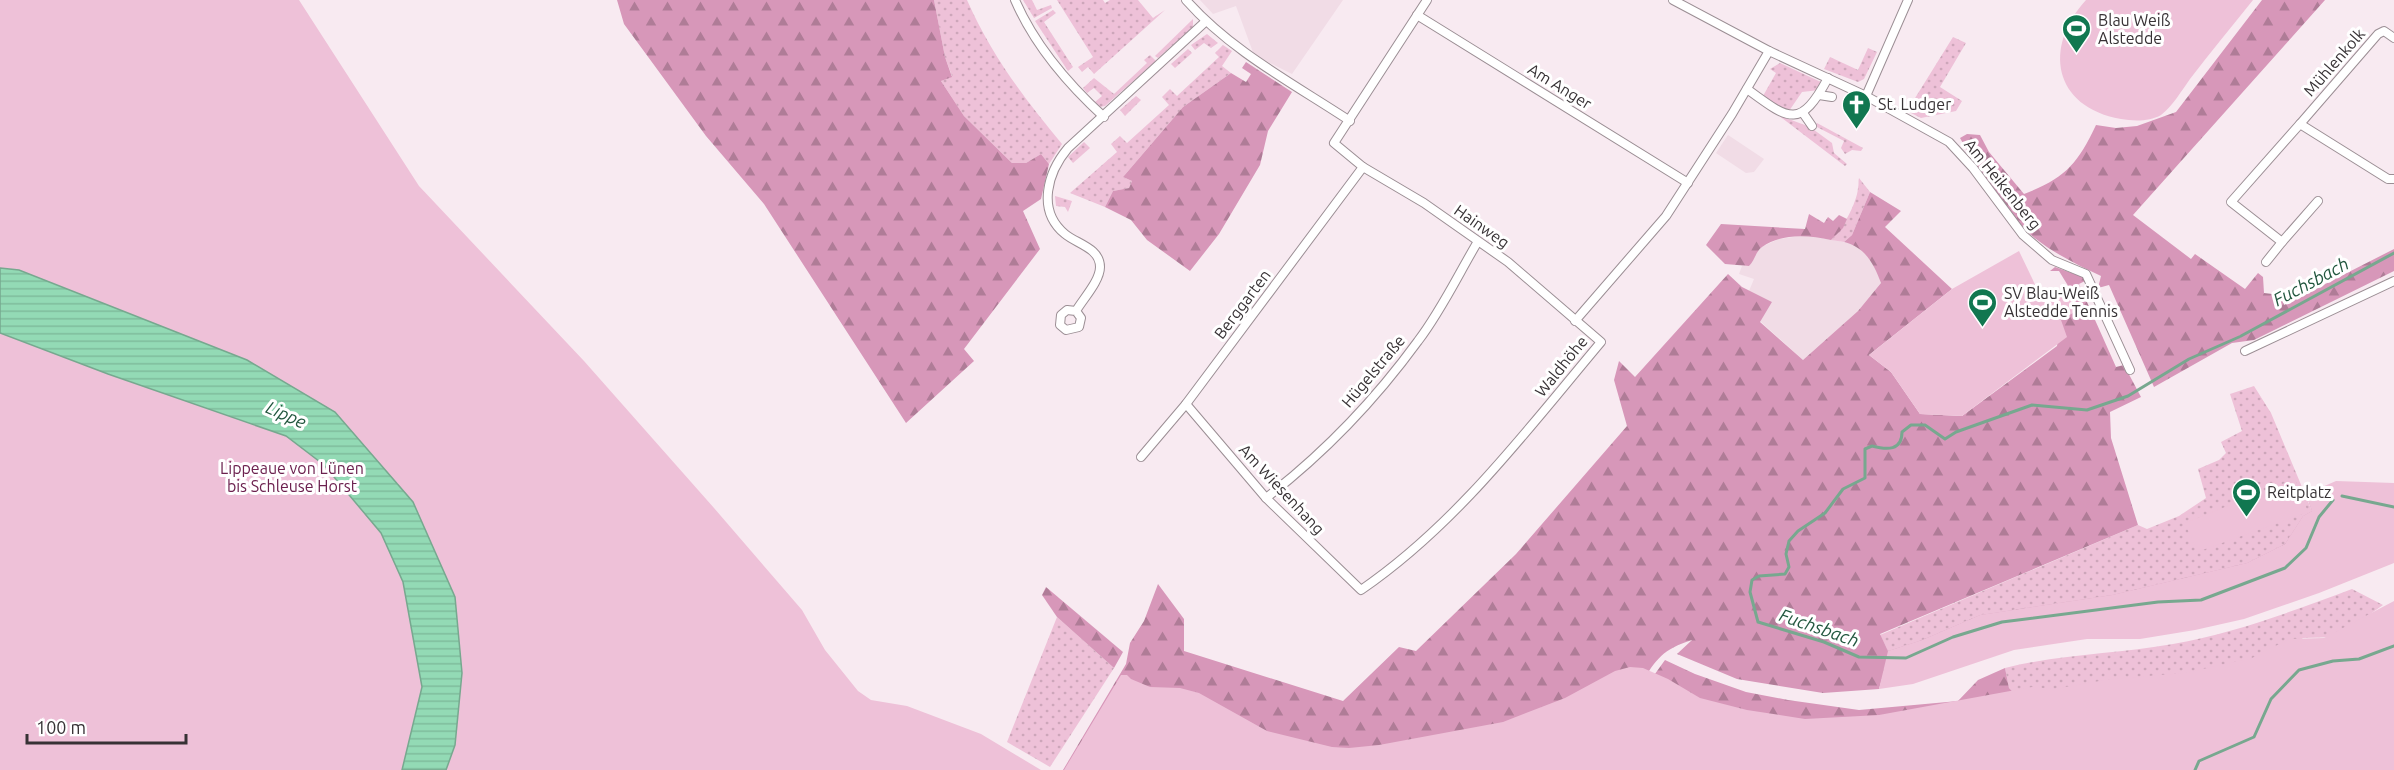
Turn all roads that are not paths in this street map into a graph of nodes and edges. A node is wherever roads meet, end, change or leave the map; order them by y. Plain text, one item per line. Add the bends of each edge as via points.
1 (1015, 0) edge
2 (1186, 0) edge
3 (1426, 0) edge
4 (1672, 0) edge
5 (1908, 0) edge
6 (1417, 15) junction
7 (1205, 22) junction
8 (2394, 38) edge
9 (1769, 51) junction
10 (1828, 78) junction
11 (1747, 89) junction
12 (1819, 95) junction
13 (1866, 96) junction
14 (1832, 97) dead end
15 (1803, 113) junction
16 (1104, 117) junction
17 (1350, 121) junction
18 (2301, 124) junction
19 (1812, 126) dead end
20 (1363, 167) junction
21 (2394, 179) edge
22 (1688, 183) junction
23 (2318, 201) dead end
24 (2282, 242) junction
25 (1477, 243) junction
26 (2266, 262) dead end
27 (2394, 281) edge
28 (1076, 311) dead end
29 (1575, 321) junction
30 (2245, 351) dead end
31 (2130, 370) dead end
32 (1186, 404) junction
33 (1141, 457) dead end
34 (1266, 498) junction
35 (1361, 590) joint

1 - 16 street via 1062,74
2 - 7 street
3 - 6 street
4 - 9 street, Am Heikenberg
5 - 13 street
6 - 17 street
6 - 22 street, Am Anger
7 - 16 street
7 - 17 street
8 - 18 street, Mühlenkolk via 2384,31 2378,34
9 - 10 street, Am Heikenberg
9 - 11 street, Waldhöhe
10 - 12 street
10 - 13 street, Am Heikenberg
11 - 15 street via 1784,114
11 - 22 street, Waldhöhe
12 - 14 street
12 - 15 street
13 - 31 street, Am Heikenberg via 1949,142 2023,235 2052,260 2086,274
15 - 19 street
16 - 28 street via 1068,148 1053,168 1048,190 1053,220 1066,236 1095,253 1100,264 1098,276
17 - 20 street, Hainweg via 1334,143
18 - 21 street via 2388,179
18 - 24 street, Mühlenkolk via 2230,202
20 - 25 street, Hainweg via 1424,203
20 - 32 street, Berggarten
22 - 29 street, Waldhöhe via 1659,224
23 - 24 street
24 - 26 street
25 - 29 street, Hainweg via 1508,262
25 - 34 street, Hügelstraße via 1419,339 1377,393 1329,444
27 - 30 street
29 - 35 street, Waldhöhe via 1601,342 1461,507
32 - 33 street, Berggarten
32 - 34 street, Am Wiesenhang
34 - 35 street, Am Wiesenhang

